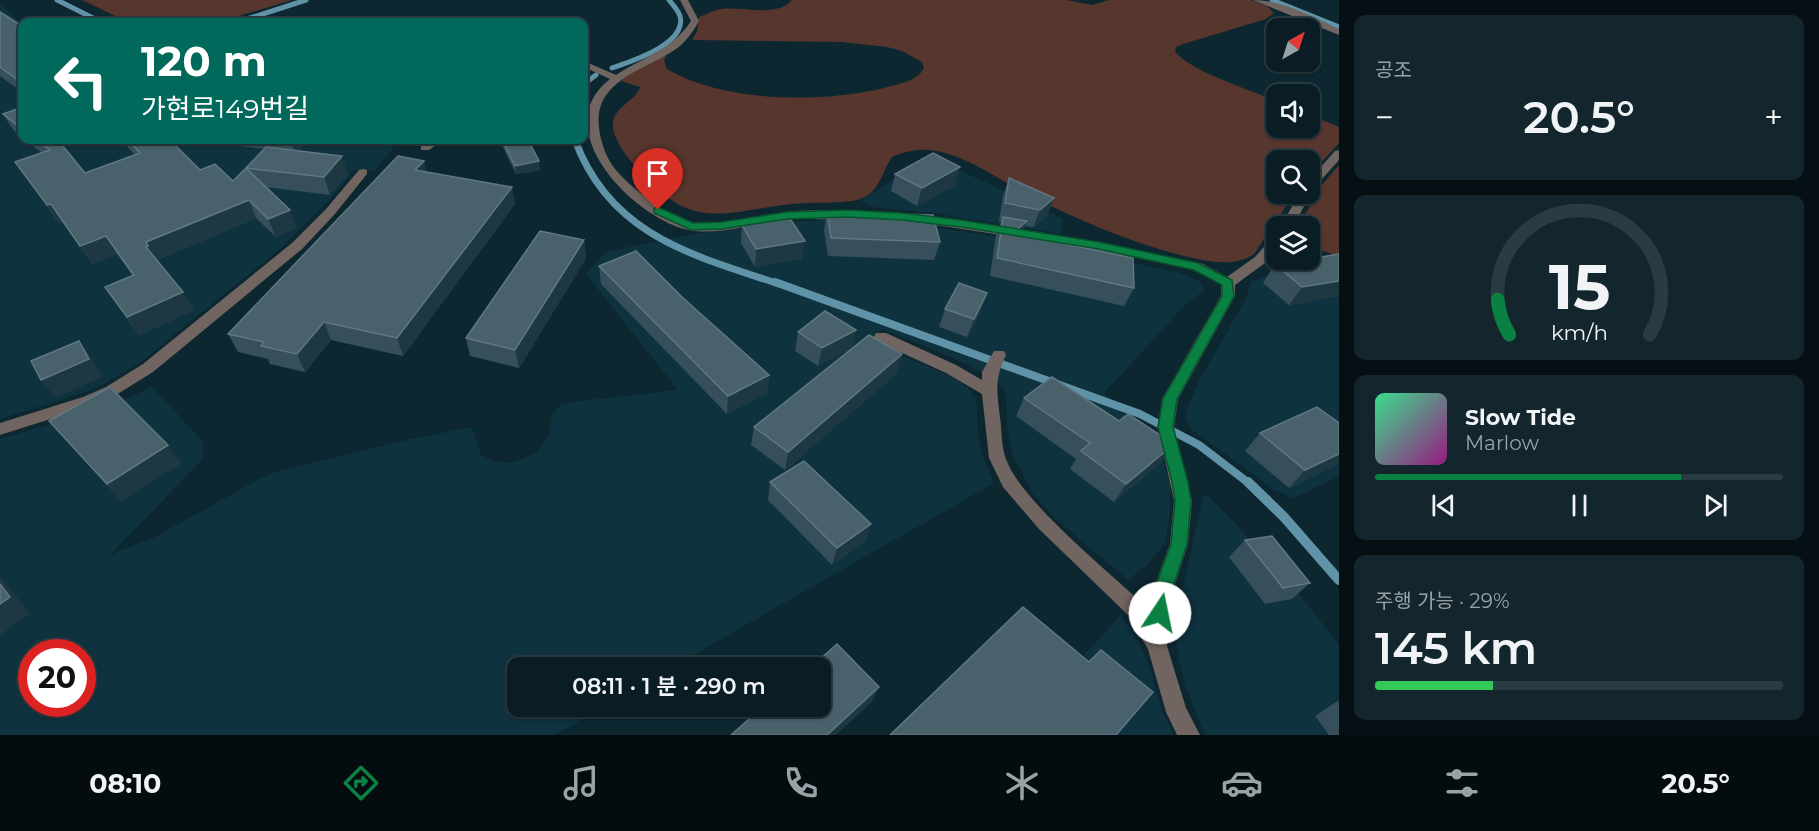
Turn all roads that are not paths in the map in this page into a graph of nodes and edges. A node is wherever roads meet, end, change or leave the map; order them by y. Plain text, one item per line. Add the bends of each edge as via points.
1 (684, 0) edge
2 (1257, 0) edge
3 (1339, 32) edge
4 (588, 66) edge
5 (618, 79) junction
6 (432, 144) edge
7 (425, 148) dead end
8 (1339, 153) edge
9 (363, 172) dead end
10 (1320, 175) edge
11 (858, 214) edge
12 (902, 217) edge
13 (1266, 254) edge
14 (1228, 283) junction
15 (881, 337) dead end
16 (999, 355) dead end
17 (989, 391) junction
18 (0, 429) edge
19 (1157, 646) junction
20 (1190, 735) edge

1 - 5 lane via 695,21 689,35
2 - 3 lane
4 - 5 lane
5 - 11 lane via 600,96 593,113 597,145 609,172 658,210 691,226 787,216
6 - 7 lane
8 - 10 lane
9 - 18 lane via 297,246 148,368 111,392
12 - 14 lane via 1099,246 1198,267
13 - 14 lane
14 - 19 lane via 1228,296 1170,399 1166,427 1183,501 1179,544 1161,596
15 - 17 lane
16 - 17 lane via 990,372
17 - 19 lane via 997,459 1009,482 1044,524 1135,609
19 - 20 lane via 1177,712

